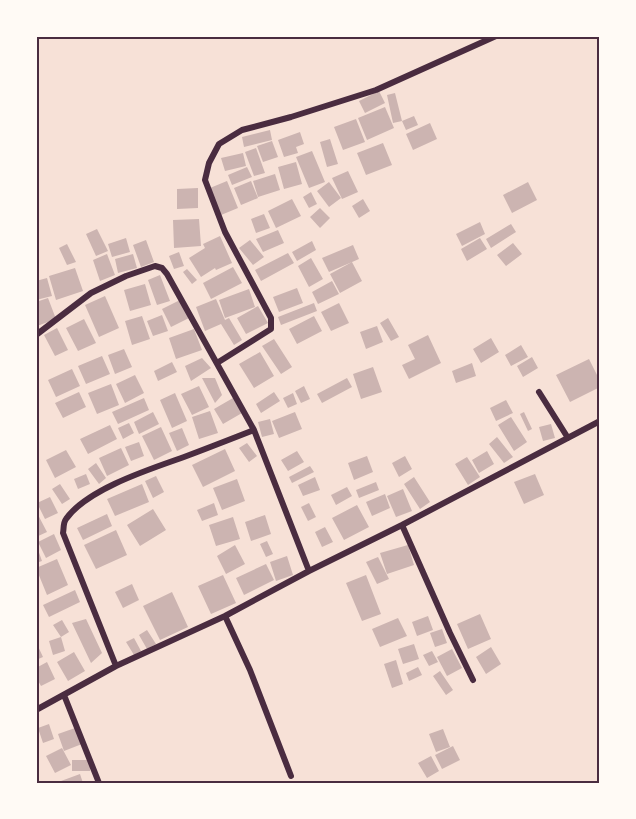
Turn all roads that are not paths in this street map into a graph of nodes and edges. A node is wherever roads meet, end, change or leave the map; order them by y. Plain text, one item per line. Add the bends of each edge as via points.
1 (496, 36) edge
2 (36, 335) edge
3 (217, 363) junction
4 (539, 392) dead end
5 (600, 421) edge
6 (254, 430) junction
7 (568, 438) junction
8 (402, 525) junction
9 (309, 571) junction
10 (225, 616) junction
11 (116, 666) junction
12 (473, 680) dead end
13 (64, 695) junction
14 (36, 710) edge
15 (291, 776) dead end
16 (99, 783) edge

1 - 3 street via 376,90 242,130 219,144 205,180 225,232 271,318 272,329
2 - 3 street via 91,293 155,266 167,274
3 - 6 street
4 - 7 street
5 - 7 street
6 - 9 street
6 - 11 street via 116,484 89,498 64,521 63,533
7 - 8 street
8 - 9 street
8 - 12 street
9 - 10 street
10 - 11 street
10 - 15 street
11 - 13 street
13 - 14 street
13 - 16 street

